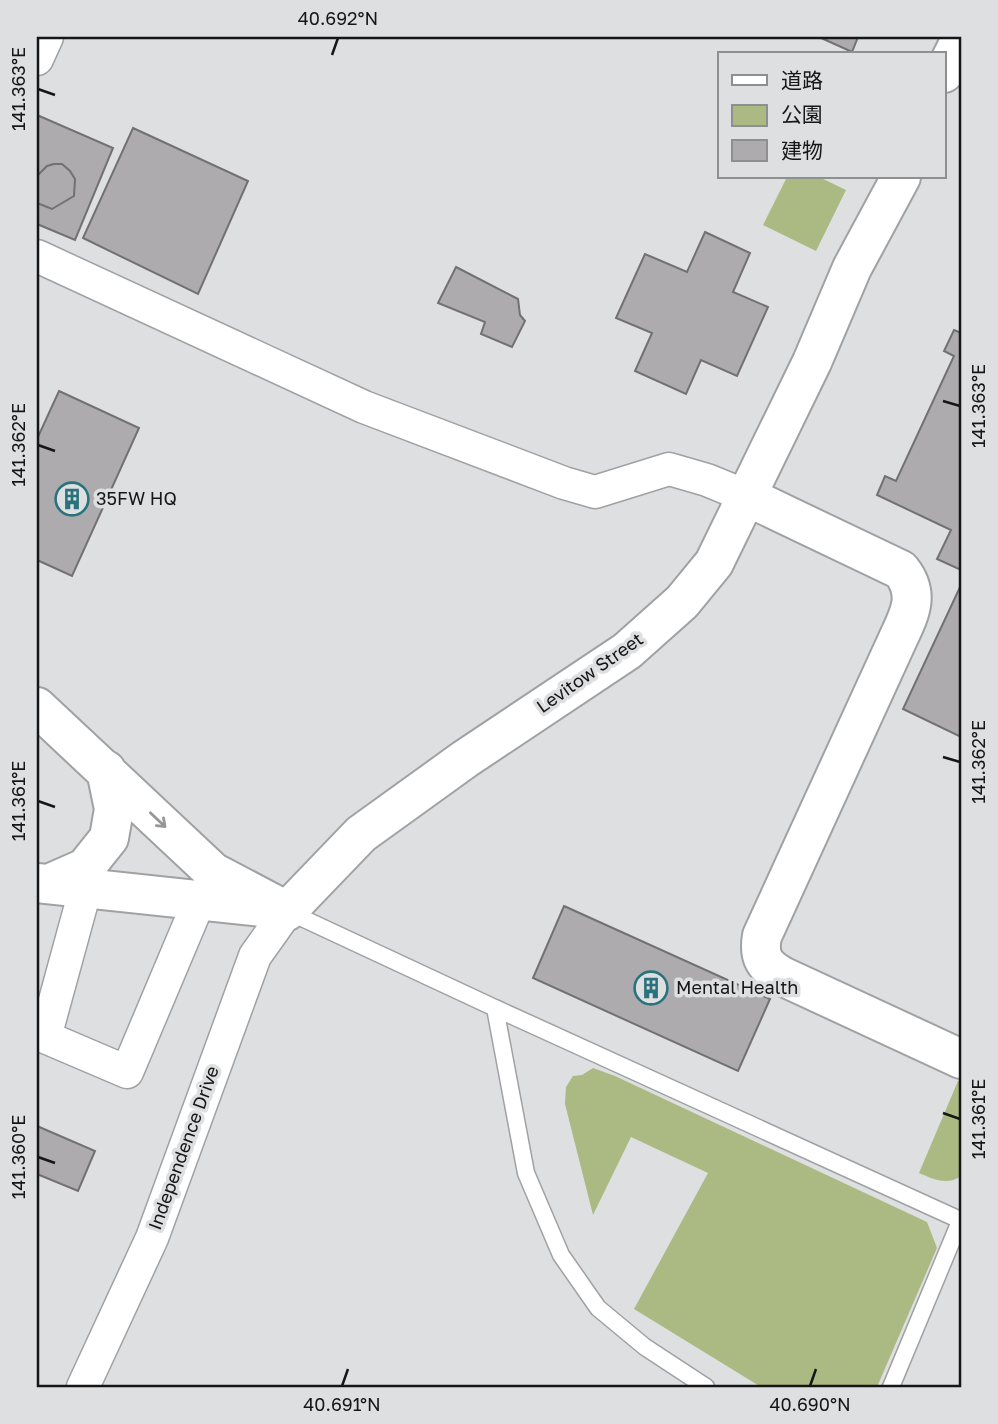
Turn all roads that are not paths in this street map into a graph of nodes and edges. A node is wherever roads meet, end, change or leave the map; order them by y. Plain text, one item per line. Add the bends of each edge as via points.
1 (47, 37) edge
2 (961, 39) edge
3 (37, 59) edge
4 (946, 70) edge
5 (900, 178) edge
6 (37, 256) edge
7 (746, 496) junction
8 (37, 707) edge
9 (106, 770) junction
10 (58, 885) edge
11 (200, 899) junction
12 (287, 911) junction
13 (495, 1008) junction
14 (961, 1059) edge
15 (961, 1219) edge
16 (83, 1387) edge
17 (706, 1387) edge
18 (891, 1387) edge

1 - 3 street
2 - 4 street
5 - 7 street, Levitow Street via 852,268
6 - 7 street via 364,407 564,483 595,492 669,469
7 - 12 street, Levitow Street via 714,563 682,602 626,651 361,834
7 - 14 street via 901,570 910,581 912,601 762,936 760,956 770,970
8 - 9 street
9 - 10 street via 114,808 109,838 85,868
9 -> 12 street via 213,872
10 - 11 street
10 - 11 street via 45,1037 127,1072
11 - 12 street
12 - 13 lane
12 - 16 street, Independence Drive via 255,956 152,1238
13 - 15 lane
13 - 17 lane via 526,1172 561,1255 598,1308 645,1347
15 - 18 lane

